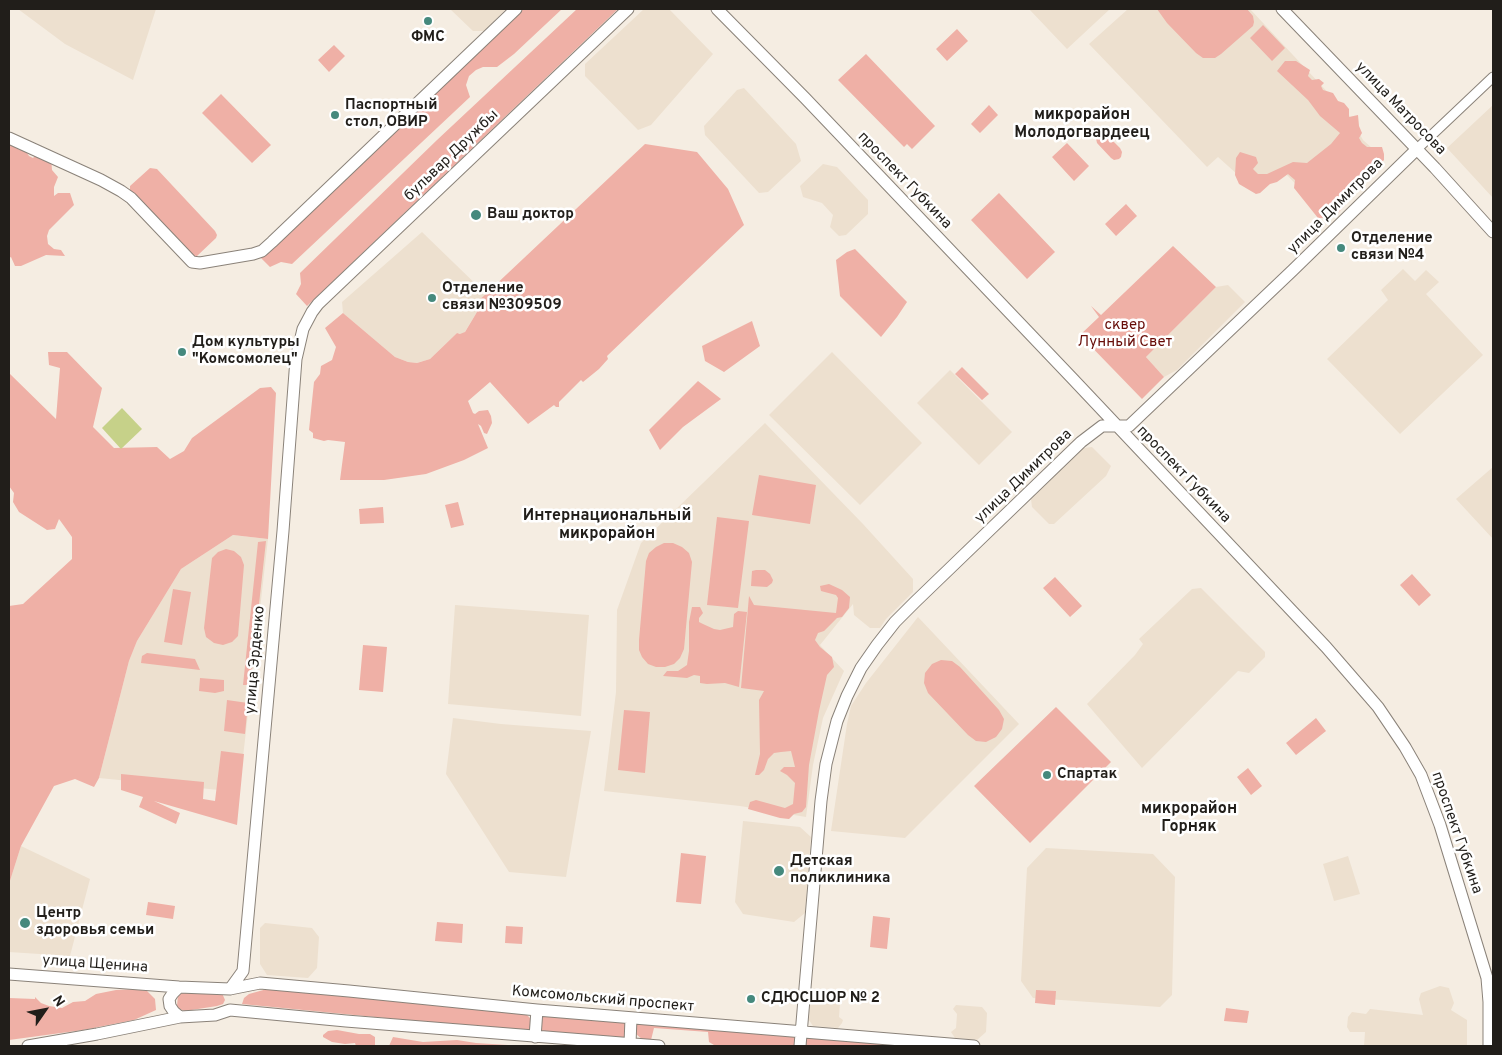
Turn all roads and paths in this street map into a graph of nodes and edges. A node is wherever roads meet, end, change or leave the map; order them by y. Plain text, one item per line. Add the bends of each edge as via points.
1 (516, 9) edge
2 (628, 9) edge
3 (717, 9) edge
4 (1282, 9) edge
5 (1493, 77) edge
6 (9, 138) edge
7 (1418, 149) junction
8 (1493, 232) edge
9 (303, 329) joint
10 (1116, 425) junction
11 (9, 974) edge
12 (1490, 983) edge
13 (152, 984) junction
14 (179, 987) junction
15 (230, 989) junction
16 (170, 1002) junction
17 (230, 1010) junction
18 (536, 1010) junction
19 (180, 1017) junction
20 (631, 1018) junction
21 (153, 1022) junction
22 (801, 1032) junction
23 (535, 1037) junction
24 (1491, 1040) edge
25 (630, 1044) junction
26 (28, 1046) edge
27 (659, 1046) edge
28 (800, 1046) edge
29 (974, 1046) edge

1 - 6 main road via 262,251 245,256 192,262 121,191
2 - 9 main road, бульвар Дружбы via 318,304
3 - 10 main road, проспект Губкина
4 - 7 main road, улица Матросова
5 - 7 street, улица Димитрова
7 - 8 main road, улица Матросова
7 - 10 main road, улица Димитрова via 1129,426
9 - 15 main road, улица Эрденко via 296,360 243,971
10 - 12 main road, проспект Губкина via 1332,653 1378,707 1405,747 1421,775 1435,811
10 - 22 main road, улица Димитрова via 1102,426 1082,442 895,622 861,668 836,721 826,764
11 - 13 main road, улица Щенина
12 - 24 main road, проспект Губкина
13 - 14 main road, улица Щенина
13 - 16 main road
14 - 15 main road, Комсомольский проспект
14 - 16 main road via 173,992
15 - 17 main road via 234,1000
15 - 18 main road, Комсомольский проспект via 260,984
16 - 19 main road
16 - 21 main road
17 - 19 main road via 215,1015
17 - 23 main road
18 - 20 main road, Комсомольский проспект
18 - 23 main road
19 - 21 main road
20 - 22 main road, Комсомольский проспект
20 - 25 main road
21 - 26 main road
22 - 28 main road, улица Димитрова
22 - 29 main road, Комсомольский проспект
23 - 25 main road
25 - 27 main road

